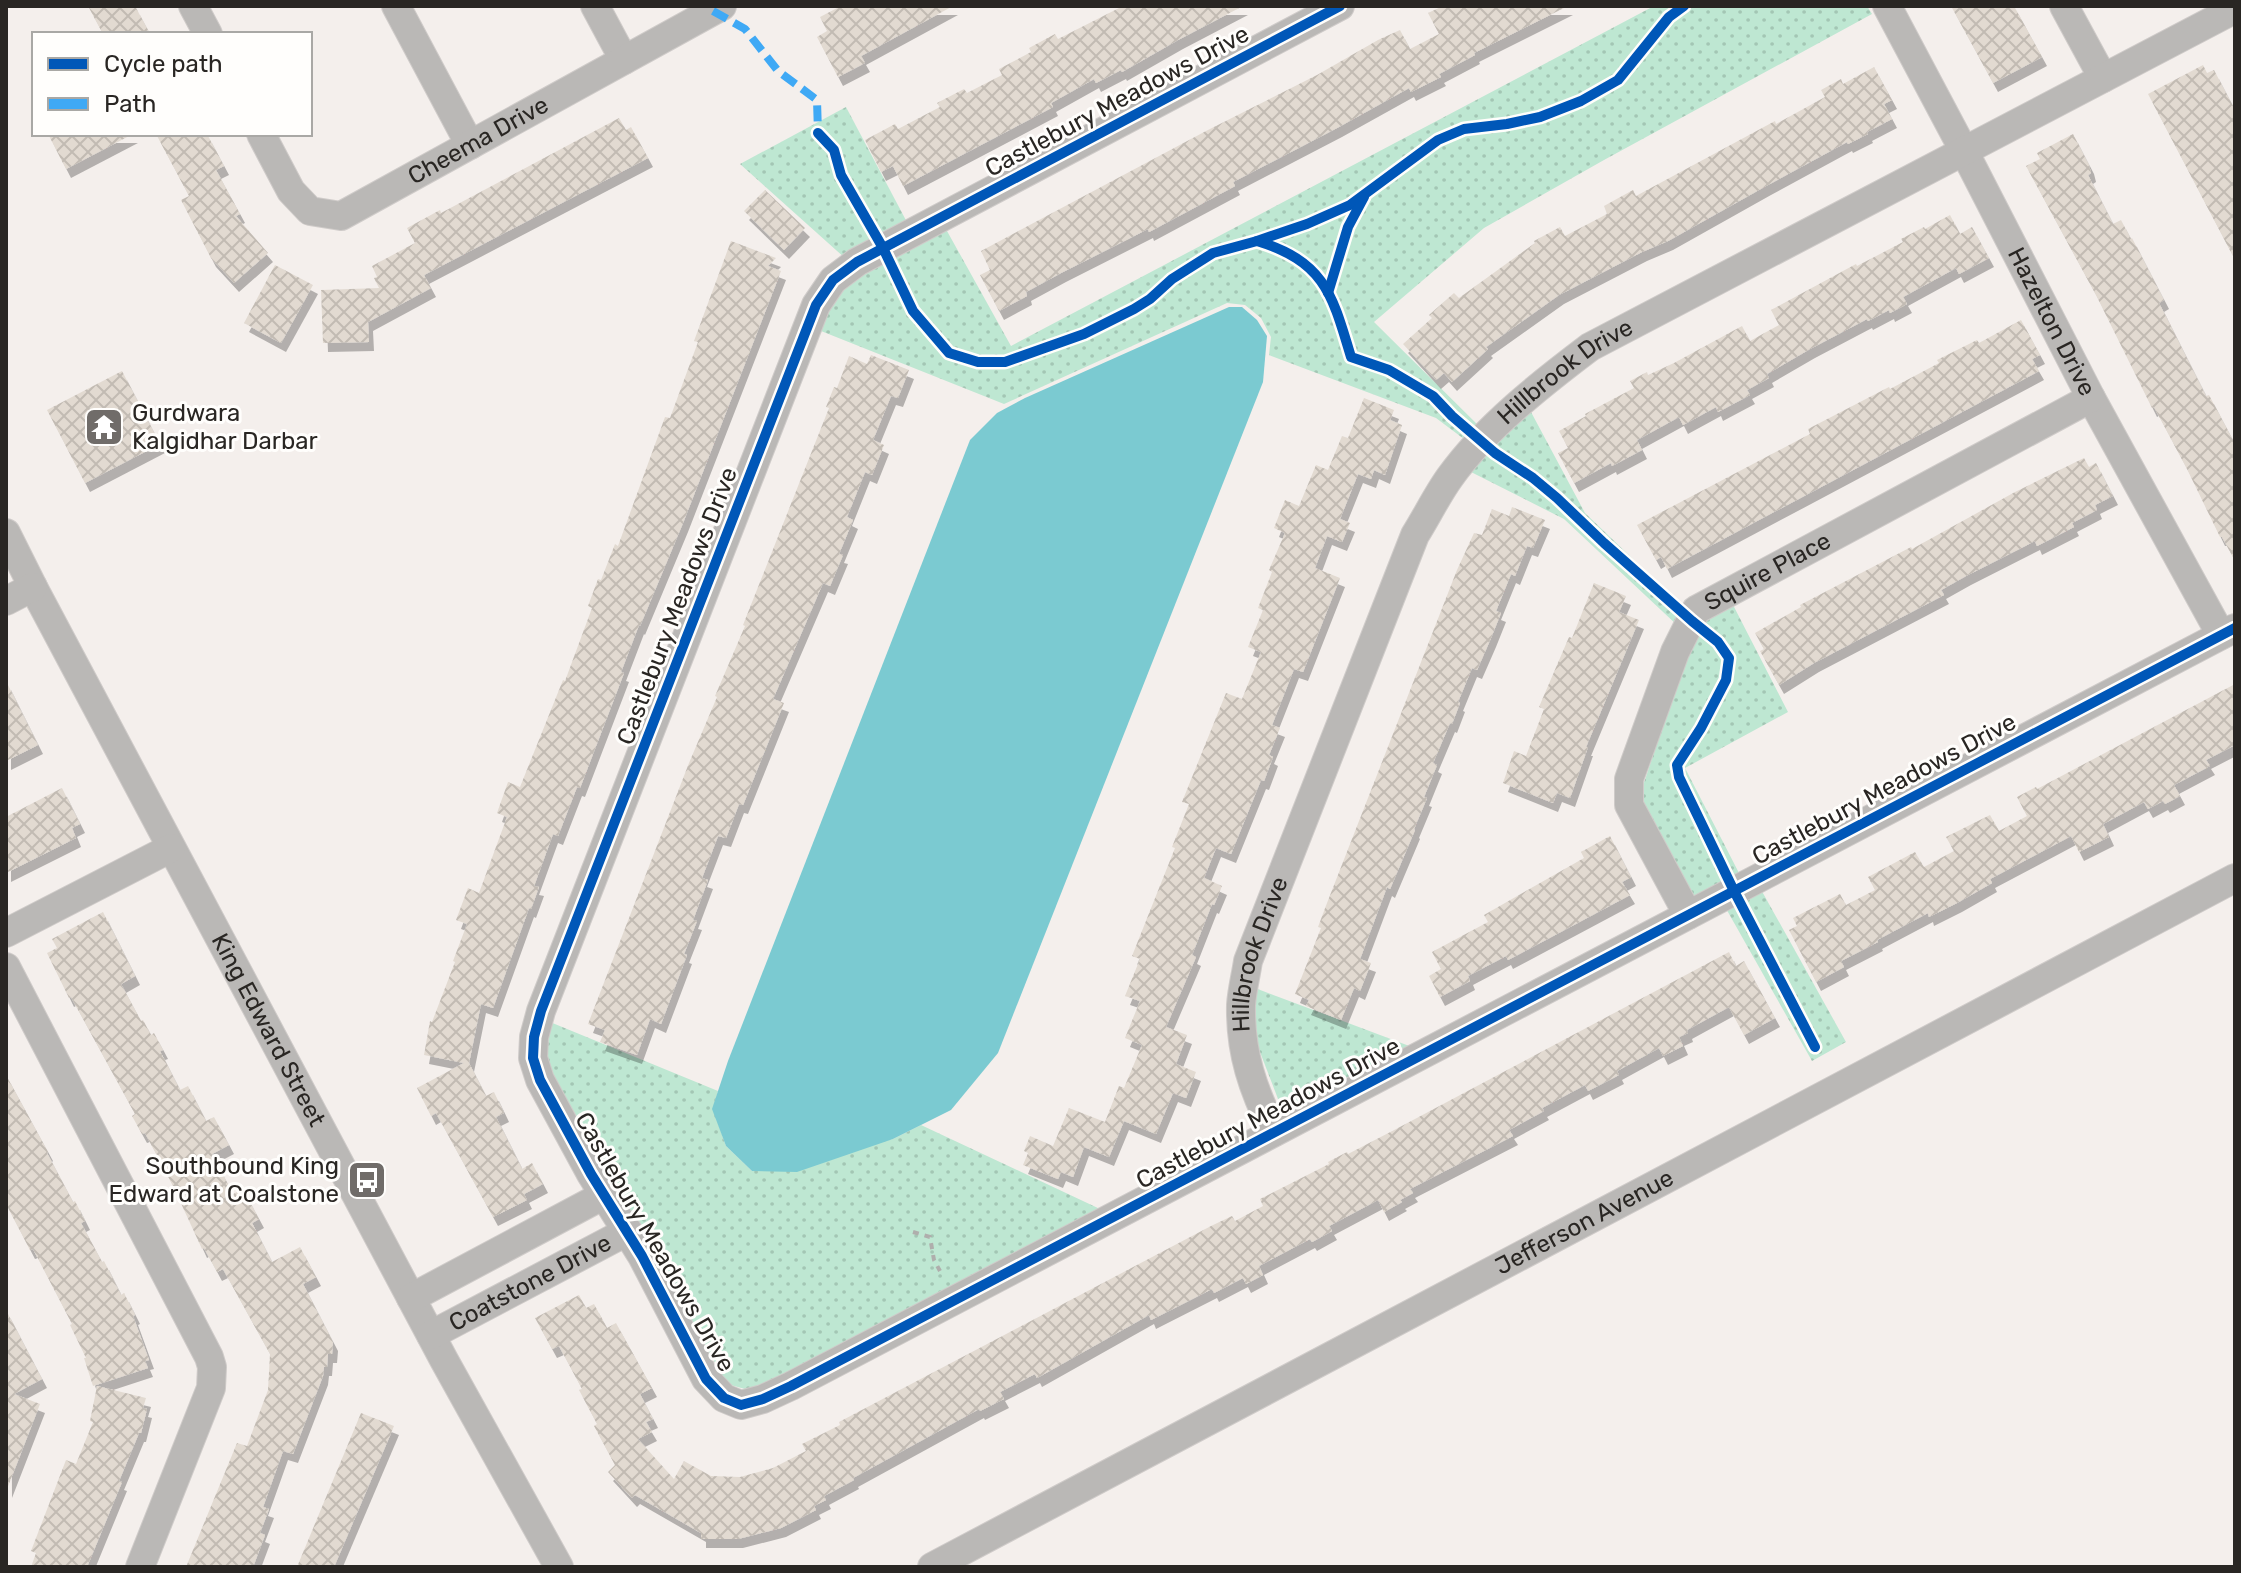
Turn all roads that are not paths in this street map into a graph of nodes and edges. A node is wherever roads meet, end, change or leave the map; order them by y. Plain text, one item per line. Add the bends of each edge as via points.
1 (396, 6) edge
2 (595, 6) edge
3 (722, 6) edge
4 (1340, 6) edge
5 (1887, 6) edge
6 (2064, 6) edge
7 (2235, 8) edge
8 (624, 60) junction
9 (2103, 78) junction
10 (262, 136) edge
11 (470, 145) junction
12 (1964, 151) junction
13 (2091, 398) junction
14 (6, 533) edge
15 (33, 587) junction
16 (6, 601) edge
17 (2228, 631) edge
18 (171, 848) junction
19 (2235, 878) edge
20 (1688, 915) junction
21 (6, 933) edge
22 (6, 967) edge
23 (1274, 1132) junction
24 (604, 1195) junction
25 (628, 1231) junction
26 (411, 1298) junction
27 (431, 1335) junction
28 (140, 1567) edge
29 (559, 1567) edge
30 (932, 1567) edge

1 - 11 street
2 - 8 street
3 - 8 street, Cheema Drive
4 - 24 street, Castlebury Meadows Drive via 857,262 833,280 816,305 534,1037 540,1080
5 - 12 street, Hazelton Drive
6 - 9 street
7 - 9 street, Hillbrook Drive
8 - 11 street, Cheema Drive
9 - 12 street, Hillbrook Drive
10 - 11 street, Cheema Drive via 291,191 310,211 341,216
12 - 13 street, Hazelton Drive
12 - 23 street, Hillbrook Drive via 1590,347 1481,440 1451,477 1415,535 1248,961 1241,1004 1246,1066
13 - 17 street, Hazelton Drive
13 - 20 street, Squire Place via 1696,610 1675,652 1629,779 1629,805
14 - 15 street, King Edward Street
15 - 16 street
15 - 18 street, King Edward Street
17 - 20 street, Castlebury Meadows Drive
18 - 21 street
18 - 26 street, King Edward Street
19 - 30 street, Jefferson Avenue
20 - 23 street, Castlebury Meadows Drive
22 - 28 street via 212,1367 211,1388
23 - 25 street, Castlebury Meadows Drive via 791,1386 741,1405 724,1398 706,1379
24 - 25 street, Castlebury Meadows Drive
24 - 26 street, Coatstone Drive
25 - 27 street, Coatstone Drive
26 - 27 street, King Edward Street
27 - 29 street, King Edward Street

